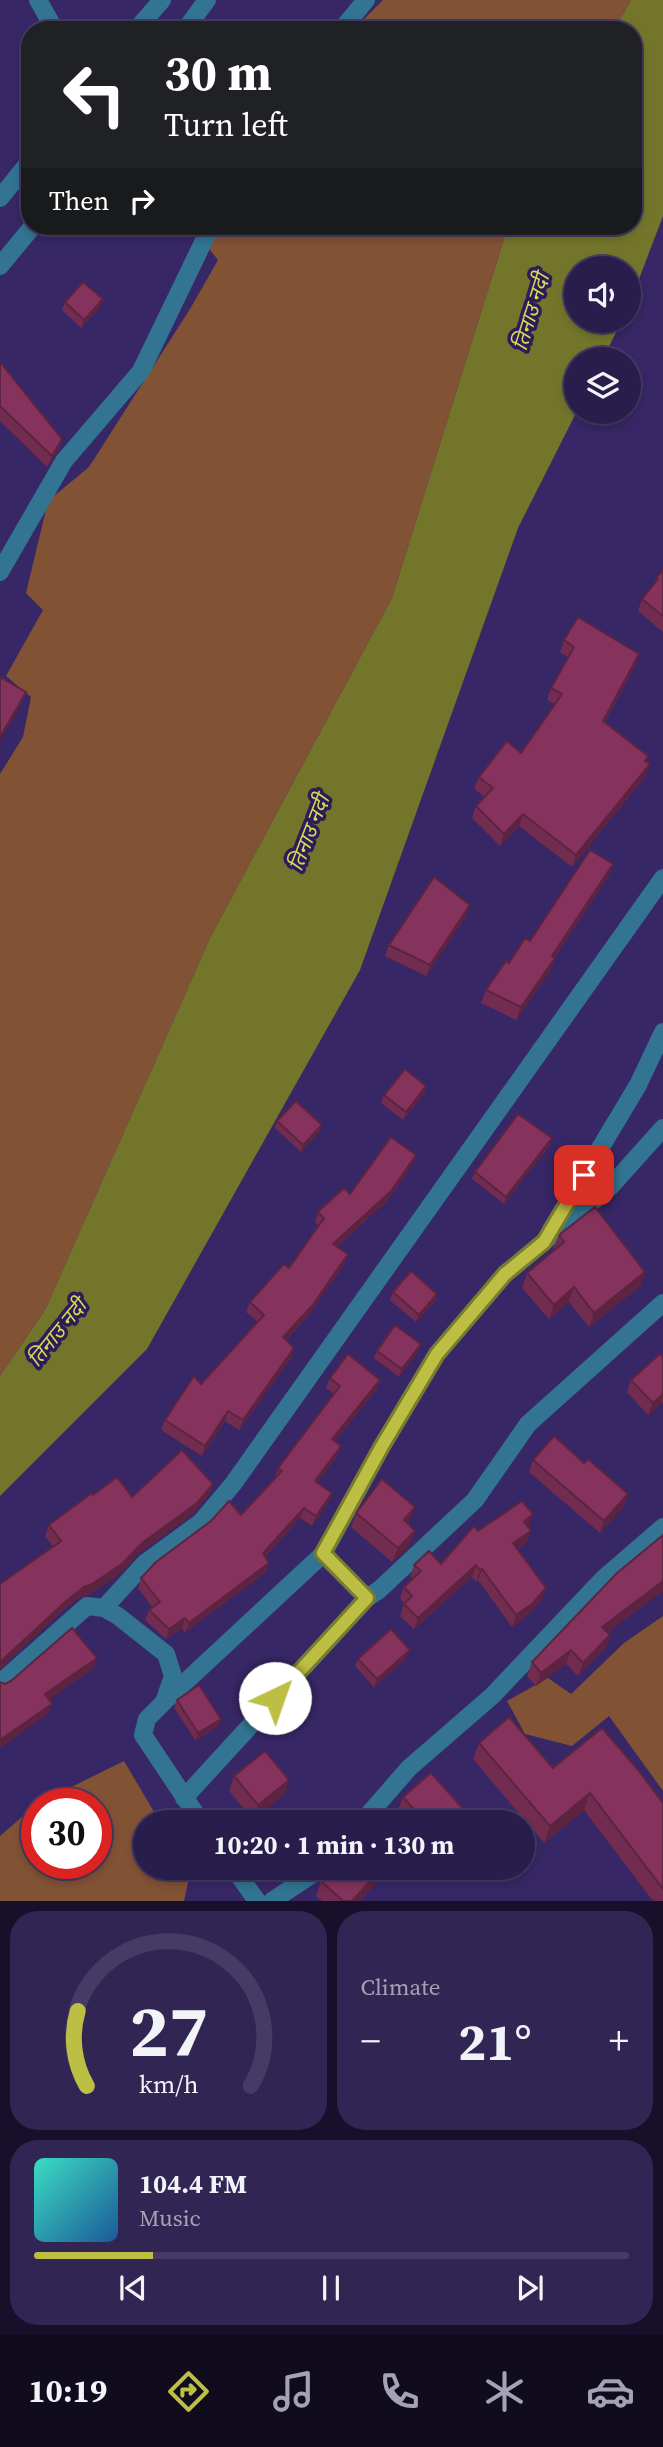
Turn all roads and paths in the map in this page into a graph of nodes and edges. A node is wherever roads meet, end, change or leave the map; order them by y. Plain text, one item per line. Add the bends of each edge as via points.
1 (38, 0) edge
2 (162, 0) edge
3 (207, 0) edge
4 (366, 0) edge
5 (50, 21) edge
6 (144, 21) edge
7 (192, 21) edge
8 (348, 21) edge
9 (21, 171) edge
10 (0, 198) edge
11 (26, 235) edge
12 (207, 235) edge
13 (0, 267) edge
14 (0, 572) edge
15 (663, 878) edge
16 (663, 1032) edge
17 (663, 1128) edge
18 (544, 1242) junction
19 (663, 1303) edge
20 (663, 1527) edge
21 (323, 1553) junction
22 (367, 1598) junction
23 (104, 1608) junction
24 (0, 1683) edge
25 (164, 1702) junction
26 (184, 1798) junction
27 (192, 1810) edge
28 (372, 1810) edge
29 (242, 1880) edge
30 (304, 1880) edge
31 (257, 1901) edge
32 (272, 1901) edge

1 - 5 street
2 - 6 street
3 - 7 street
4 - 8 street
9 - 10 street
11 - 13 street
12 - 14 street via 141,371 64,461
15 - 23 street via 233,1484 201,1522 145,1563
16 - 18 street via 638,1085
17 - 18 street via 611,1186
18 - 21 street via 505,1274 437,1354
19 - 22 street via 528,1424 475,1500
20 - 28 street via 604,1578 492,1696 409,1768
21 - 22 street
21 - 25 street
22 - 26 street
23 - 24 street via 86,1606
23 - 25 street via 166,1654 173,1676
25 - 26 street via 147,1719 143,1735
26 - 27 street
29 - 31 street
30 - 32 street

